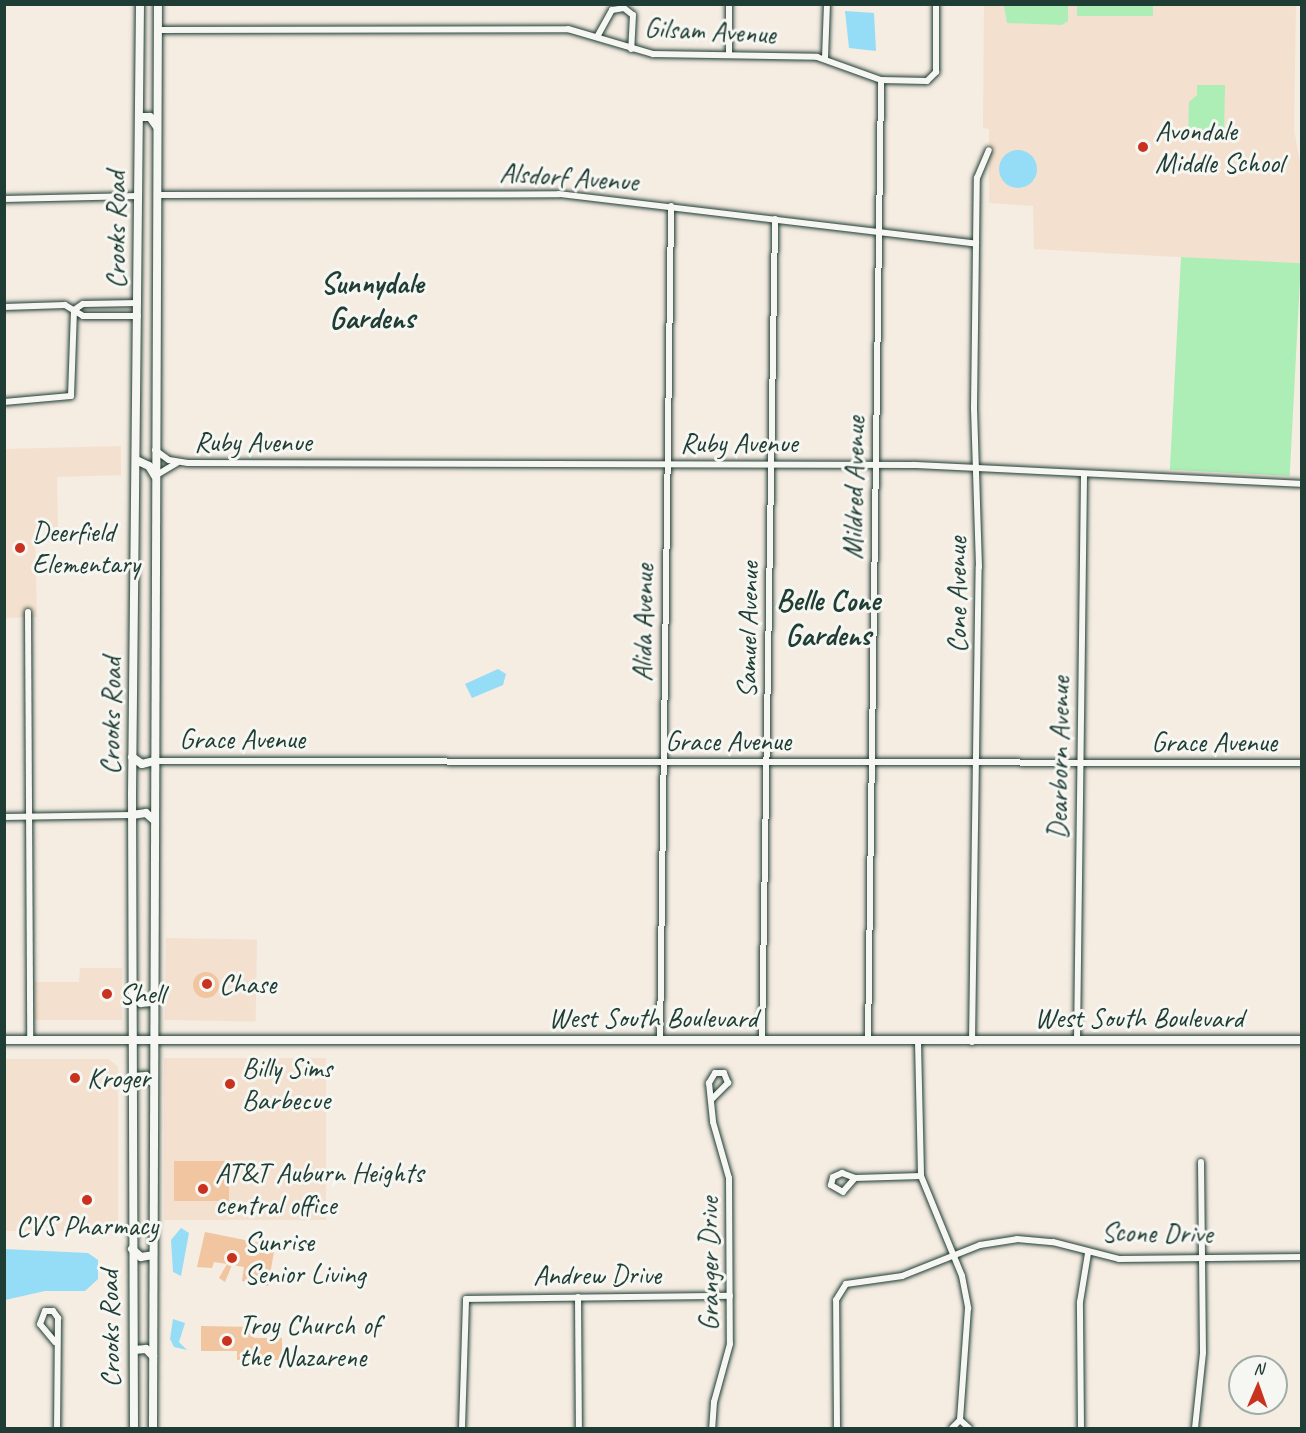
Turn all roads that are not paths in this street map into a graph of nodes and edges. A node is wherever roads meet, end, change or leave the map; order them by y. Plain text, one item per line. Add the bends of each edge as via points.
1 (140, 4) edge
2 (158, 4) edge
3 (729, 4) edge
4 (827, 4) edge
5 (936, 4) edge
6 (140, 22) junction
7 (158, 30) junction
8 (597, 37) junction
9 (631, 49) junction
10 (729, 55) junction
11 (825, 58) junction
12 (881, 80) junction
13 (139, 117) junction
14 (158, 128) junction
15 (989, 150) dead end
16 (157, 195) junction
17 (138, 196) junction
18 (4, 198) edge
19 (671, 206) junction
20 (775, 219) junction
21 (879, 232) junction
22 (976, 244) junction
23 (138, 303) junction
24 (4, 307) edge
25 (74, 310) junction
26 (138, 316) junction
27 (137, 346) junction
28 (155, 357) junction
29 (4, 402) edge
30 (155, 449) junction
31 (136, 460) junction
32 (177, 463) junction
33 (666, 464) junction
34 (771, 465) junction
35 (875, 465) junction
36 (977, 469) junction
37 (1084, 474) junction
38 (155, 476) junction
39 (1302, 484) edge
40 (28, 612) dead end
41 (132, 757) junction
42 (154, 760) junction
43 (663, 762) junction
44 (767, 762) junction
45 (872, 762) junction
46 (976, 763) junction
47 (1080, 763) junction
48 (1302, 763) edge
49 (132, 815) junction
50 (4, 817) edge
51 (29, 817) junction
52 (154, 820) junction
53 (134, 996) junction
54 (152, 1002) junction
55 (4, 1040) edge
56 (30, 1040) junction
57 (134, 1040) junction
58 (152, 1040) junction
59 (660, 1040) junction
60 (1302, 1040) edge
61 (762, 1041) junction
62 (868, 1041) junction
63 (1077, 1041) junction
64 (918, 1042) junction
65 (972, 1042) junction
66 (133, 1077) junction
67 (152, 1082) junction
68 (712, 1099) dead end
69 (1201, 1162) dead end
70 (921, 1176) junction
71 (855, 1178) dead end
72 (132, 1248) junction
73 (1088, 1253) junction
74 (153, 1255) junction
75 (953, 1256) junction
76 (1200, 1256) junction
77 (1302, 1257) edge
78 (578, 1296) junction
79 (730, 1296) junction
80 (56, 1342) junction
81 (134, 1350) junction
82 (153, 1356) junction
83 (960, 1420) junction
84 (57, 1428) edge
85 (134, 1428) edge
86 (153, 1428) edge
87 (462, 1428) edge
88 (579, 1428) edge
89 (712, 1428) edge
90 (837, 1428) edge
91 (952, 1428) edge
92 (969, 1428) edge
93 (1081, 1428) edge
94 (1196, 1428) edge

1 - 6 main road, Crooks Road
2 - 7 main road, Crooks Road
3 - 10 street
4 - 11 street
5 - 12 street, Gilsam Avenue via 933,78
6 - 7 main road via 146,32
6 - 13 main road, Crooks Road
7 - 8 street, Gilsam Avenue via 561,29
7 - 14 main road, Crooks Road
8 - 9 street, Gilsam Avenue
8 - 9 street via 612,10 624,8 633,15
9 - 10 street, Gilsam Avenue via 660,55
10 - 11 street, Gilsam Avenue
11 - 12 street, Gilsam Avenue
12 - 21 street, Mildred Avenue
13 - 14 main road via 150,117
13 - 17 main road, Crooks Road
14 - 16 main road, Crooks Road
15 - 22 street, Cone Avenue via 977,178
16 - 19 street, Alsdorf Avenue via 531,193
16 - 28 main road, Crooks Road
17 - 18 street
17 - 23 main road, Crooks Road
19 - 20 street, Alsdorf Avenue
19 - 33 street, Alida Avenue
20 - 21 street, Alsdorf Avenue
20 - 34 street, Samuel Avenue
21 - 22 street, Alsdorf Avenue
21 - 35 street, Mildred Avenue
22 - 36 street, Cone Avenue
23 - 25 street via 83,304
23 - 26 main road, Crooks Road
24 - 25 street via 65,305
25 - 26 street via 83,316
25 - 29 street via 71,396
26 - 27 main road, Crooks Road
27 - 28 main road via 144,358
27 - 31 main road, Crooks Road
28 - 30 main road, Crooks Road
30 - 32 street, Ruby Avenue
30 - 38 main road, Crooks Road
31 - 38 main road via 149,466
31 - 41 main road, Crooks Road
32 - 33 street, Ruby Avenue
32 - 38 street, Ruby Avenue
33 - 34 street, Ruby Avenue
33 - 43 street, Alida Avenue
34 - 35 street, Ruby Avenue
34 - 44 street, Samuel Avenue
35 - 36 street, Ruby Avenue
35 - 45 street, Mildred Avenue
36 - 37 street, Ruby Avenue
36 - 46 street, Cone Avenue
37 - 39 street, Ruby Avenue
37 - 47 street, Dearborn Avenue
38 - 42 main road, Crooks Road
40 - 51 street
41 - 42 main road via 142,764
41 - 49 main road, Crooks Road
42 - 43 street, Grace Avenue
42 - 52 main road, Crooks Road
43 - 44 street, Grace Avenue
43 - 59 street, Alida Avenue
44 - 45 street, Grace Avenue
44 - 61 street, Samuel Avenue
45 - 46 street, Grace Avenue
45 - 62 street, Mildred Avenue
46 - 47 street, Grace Avenue
46 - 65 street, Cone Avenue
47 - 48 street, Grace Avenue
47 - 63 street, Dearborn Avenue
49 - 51 street
49 - 52 main road via 146,813
49 - 53 main road, Crooks Road
50 - 51 street
51 - 56 street
52 - 54 main road, Crooks Road
53 - 54 main road via 141,1003
53 - 57 main road, Crooks Road
54 - 58 main road, Crooks Road
55 - 56 main road, West South Boulevard
56 - 57 main road, West South Boulevard
57 - 58 main road, West South Boulevard
57 - 66 main road, Crooks Road
58 - 59 street, West South Boulevard
58 - 67 main road, Crooks Road
59 - 61 street, West South Boulevard
60 - 63 street, West South Boulevard
61 - 62 street, West South Boulevard
62 - 64 street, West South Boulevard
63 - 65 street, West South Boulevard
64 - 65 street, West South Boulevard
64 - 70 street
66 - 67 main road via 146,1076
66 - 72 main road, Crooks Road
67 - 74 main road, Crooks Road
68 - 79 street, Granger Drive via 713,1122 729,1178
69 - 76 street
70 - 71 street
70 - 75 street
72 - 74 main road via 141,1257
72 - 81 main road, Crooks Road
73 - 75 street, Scone Drive via 1053,1242 1017,1239
73 - 76 street, Scone Drive via 1119,1259
73 - 93 street via 1080,1302
74 - 82 main road, Crooks Road
75 - 83 street via 969,1317
75 - 90 street, Scone Drive via 902,1276 841,1287 836,1299
76 - 77 street, Scone Drive
76 - 94 street via 1203,1353
78 - 79 street, Andrew Drive
78 - 87 street, Andrew Drive via 466,1299
78 - 88 street
79 - 89 street, Granger Drive via 730,1351 714,1402
80 - 80 street via 58,1318 45,1311 40,1324
80 - 84 street
81 - 82 main road via 146,1349
81 - 85 main road, Crooks Road
82 - 86 main road, Crooks Road
83 - 91 street
83 - 92 street

